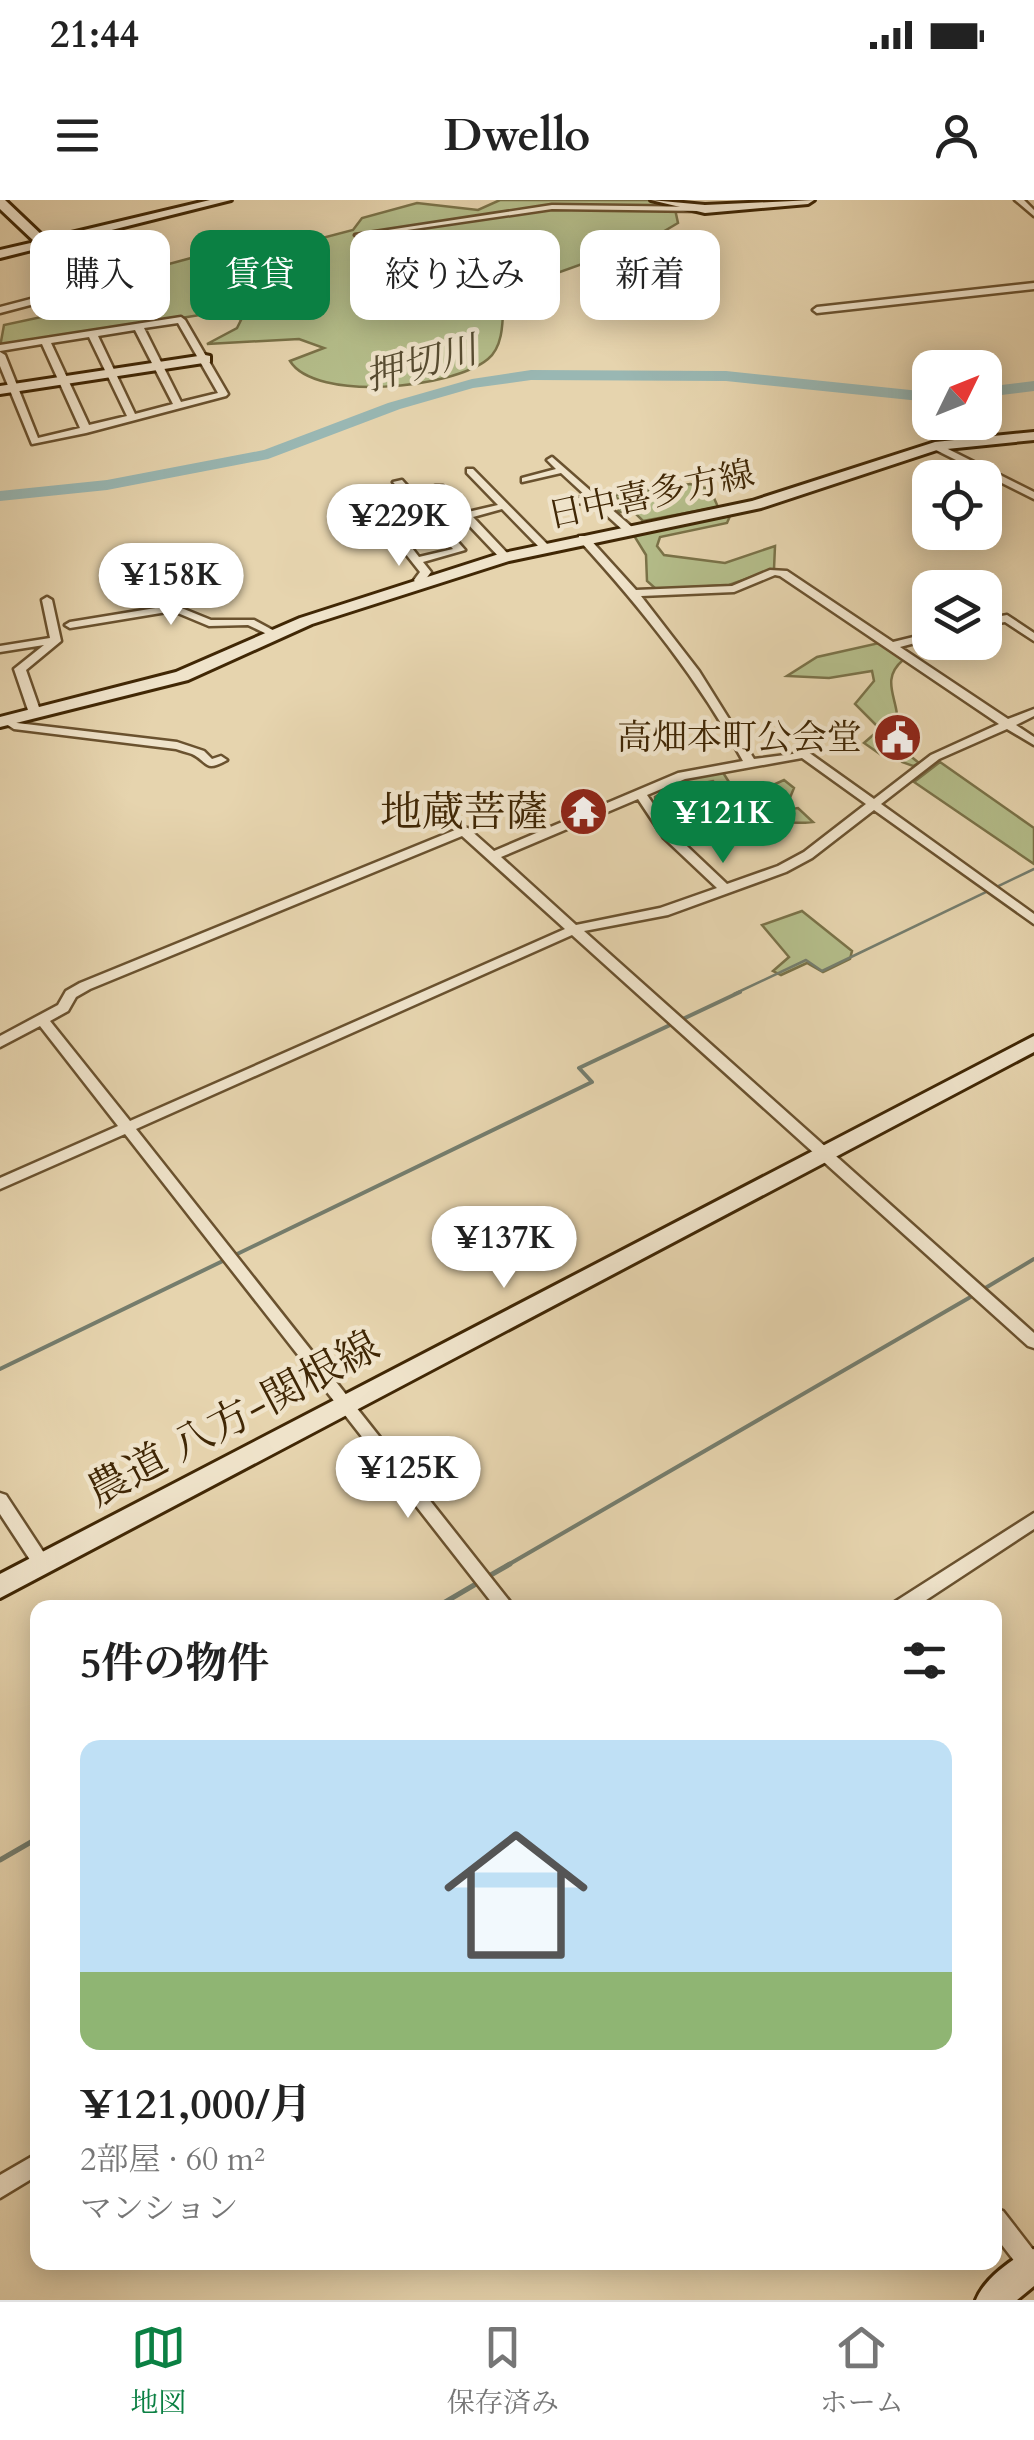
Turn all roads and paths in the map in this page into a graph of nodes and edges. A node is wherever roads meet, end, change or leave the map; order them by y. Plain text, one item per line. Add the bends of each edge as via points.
1 (225, 200) edge
2 (657, 200) edge
3 (808, 200) edge
4 (1019, 200) edge
5 (2, 201) edge
6 (705, 210) junction
7 (1034, 214) edge
8 (30, 230) edge
9 (98, 230) edge
10 (393, 230) edge
11 (30, 246) edge
12 (0, 254) edge
13 (1034, 286) edge
14 (30, 302) edge
15 (0, 310) edge
16 (817, 310) dead end
17 (138, 326) junction
18 (92, 333) junction
19 (45, 340) junction
20 (0, 351) edge
21 (205, 359) junction
22 (158, 366) junction
23 (111, 374) junction
24 (63, 381) junction
25 (7, 389) edge
26 (178, 405) junction
27 (132, 417) junction
28 (86, 430) junction
29 (1034, 436) edge
30 (936, 446) junction
31 (552, 460) dead end
32 (562, 470) junction
33 (470, 471) dead end
34 (526, 480) dead end
35 (398, 482) dead end
36 (439, 488) dead end
37 (1034, 496) edge
38 (593, 497) junction
39 (504, 506) junction
40 (558, 507) dead end
41 (463, 516) junction
42 (436, 523) junction
43 (629, 530) junction
44 (583, 538) junction
45 (545, 547) junction
46 (505, 558) junction
47 (418, 560) junction
48 (422, 584) junction
49 (635, 594) junction
50 (47, 600) dead end
51 (1002, 619) edge
52 (70, 625) dead end
53 (275, 634) junction
54 (1034, 638) edge
55 (56, 640) junction
56 (912, 641) edge
57 (891, 646) junction
58 (0, 649) edge
59 (1034, 712) edge
60 (35, 713) junction
61 (3, 721) edge
62 (1007, 724) junction
63 (1034, 742) edge
64 (222, 760) dead end
65 (750, 763) junction
66 (641, 795) junction
67 (874, 806) junction
68 (493, 856) junction
69 (724, 888) junction
70 (1034, 920) edge
71 (575, 929) junction
72 (42, 1020) junction
73 (0, 1042) edge
74 (1034, 1043) edge
75 (126, 1128) junction
76 (824, 1154) junction
77 (0, 1184) edge
78 (1034, 1342) edge
79 (346, 1405) junction
80 (0, 1500) edge
81 (1034, 1520) edge
82 (42, 1564) junction
83 (0, 1587) edge
84 (502, 1600) edge
85 (911, 1600) edge
86 (30, 2167) edge
87 (0, 2186) edge
88 (1002, 2228) edge
89 (1033, 2266) edge
90 (992, 2300) edge

1 - 9 street
2 - 6 street
3 - 6 street
4 - 7 street
5 - 8 street
6 - 10 street via 552,207
11 - 12 street
13 - 16 street
14 - 15 street
17 - 18 street
17 - 21 street via 181,320
17 - 22 street
18 - 19 street
18 - 23 street
19 - 20 street
19 - 24 street
20 - 25 street
21 - 22 street
21 - 26 street via 223,394
22 - 23 street
22 - 26 street
23 - 24 street
23 - 27 street
24 - 25 street
24 - 28 street
25 - 28 street via 35,442
26 - 27 street
27 - 28 street
29 - 30 street, 日中喜多方線
30 - 37 street
30 - 43 street, 日中喜多方線 via 774,501
31 - 32 street
32 - 34 street
32 - 38 street
33 - 39 street
35 - 42 street
36 - 41 street
38 - 40 street
38 - 43 street
39 - 41 street
39 - 45 street
41 - 42 street
41 - 46 street
42 - 47 street via 394,534
42 - 47 street via 460,550
43 - 44 street, 日中喜多方線
44 - 45 street, 日中喜多方線
44 - 49 street
45 - 46 street, 日中喜多方線
46 - 48 street, 日中喜多方線
47 - 48 street via 426,572
48 - 53 street, 日中喜多方線
49 - 57 street via 734,588 783,573
49 - 65 street via 715,696
50 - 55 street
51 - 54 street
52 - 53 street via 174,608 209,623 250,622
53 - 60 street, 日中喜多方線 via 182,676
55 - 58 street
55 - 60 street via 20,665
56 - 57 street
57 - 62 street
59 - 62 street
60 - 61 street, 日中喜多方線
61 - 64 street via 177,746 200,752 209,763
62 - 63 street
62 - 67 street via 935,757
65 - 66 street via 682,776
65 - 67 street via 808,755
66 - 68 street
66 - 69 street via 668,835
67 - 69 street via 808,855
67 - 70 street
68 - 71 street
68 - 72 street via 464,831 85,986
69 - 71 street via 663,912
71 - 75 street
71 - 76 street
72 - 73 street
72 - 75 street
74 - 76 street, 農道 八方-関根線
75 - 77 street
75 - 79 street
76 - 78 street
76 - 79 street, 農道 八方-関根線
79 - 82 street, 農道 八方-関根線
79 - 84 street
80 - 82 street
81 - 85 street
82 - 83 street, 農道 八方-関根線
86 - 87 street
88 - 89 street
89 - 90 street

